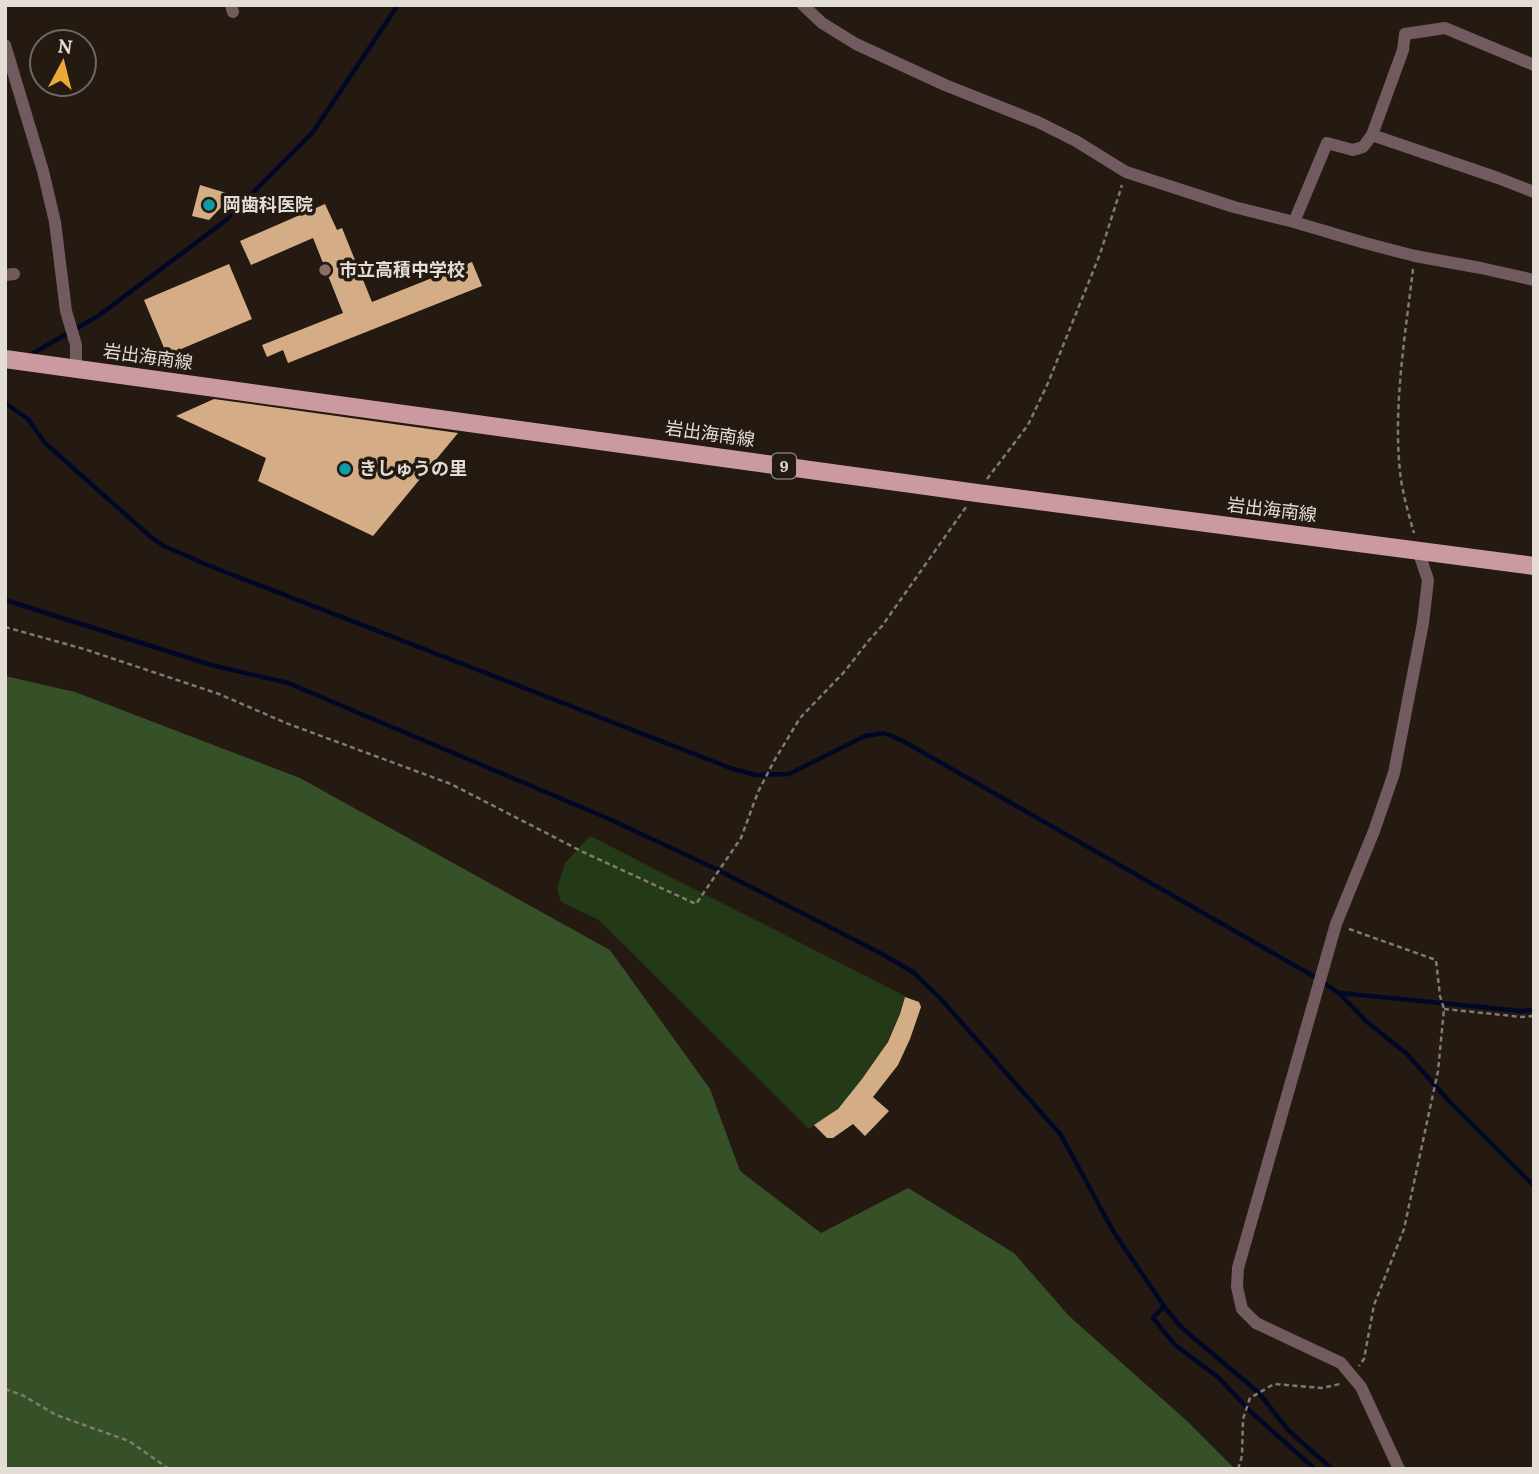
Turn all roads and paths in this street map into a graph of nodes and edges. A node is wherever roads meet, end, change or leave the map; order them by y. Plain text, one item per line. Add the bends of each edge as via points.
1 (803, 5) edge
2 (5, 45) edge
3 (1534, 65) edge
4 (1371, 135) junction
5 (1126, 172) junction
6 (1534, 192) edge
7 (1294, 222) junction
8 (1415, 256) junction
9 (1534, 280) edge
10 (5, 359) edge
11 (76, 368) junction
12 (977, 493) junction
13 (1419, 550) junction
14 (1534, 566) edge
15 (5, 627) edge
16 (1336, 924) junction
17 (1444, 1009) junction
18 (1534, 1016) edge
19 (1356, 1370) dead end
20 (1348, 1382) dead end
21 (5, 1389) edge
22 (169, 1469) edge
23 (1238, 1469) edge
24 (1399, 1469) edge

1 - 5 street via 856,44 1038,122
2 - 11 street via 55,222
3 - 4 street via 1445,28 1405,34
4 - 6 street
4 - 7 street via 1363,147 1353,150 1327,143
5 - 7 street
5 - 12 path via 1100,254 1048,383 1028,425
7 - 8 street
8 - 9 street
8 - 13 path via 1398,439 1401,481
10 - 11 main road, 岩出海南線 / 9
11 - 12 main road, 岩出海南線 / 9
12 - 13 main road, 岩出海南線 / 9
12 - 15 path via 882,626 800,718 758,792 741,838 696,904 451,785 219,694
13 - 14 main road, 岩出海南線 / 9
13 - 16 street via 1428,580 1394,773
16 - 17 path via 1436,960
16 - 24 street via 1238,1268 1237,1287 1242,1309 1256,1323 1341,1363 1361,1387
17 - 18 path
17 - 19 path via 1438,1072 1404,1229 1374,1305 1364,1359
20 - 23 path via 1322,1388 1274,1384 1250,1398
21 - 22 path via 56,1415 129,1441

